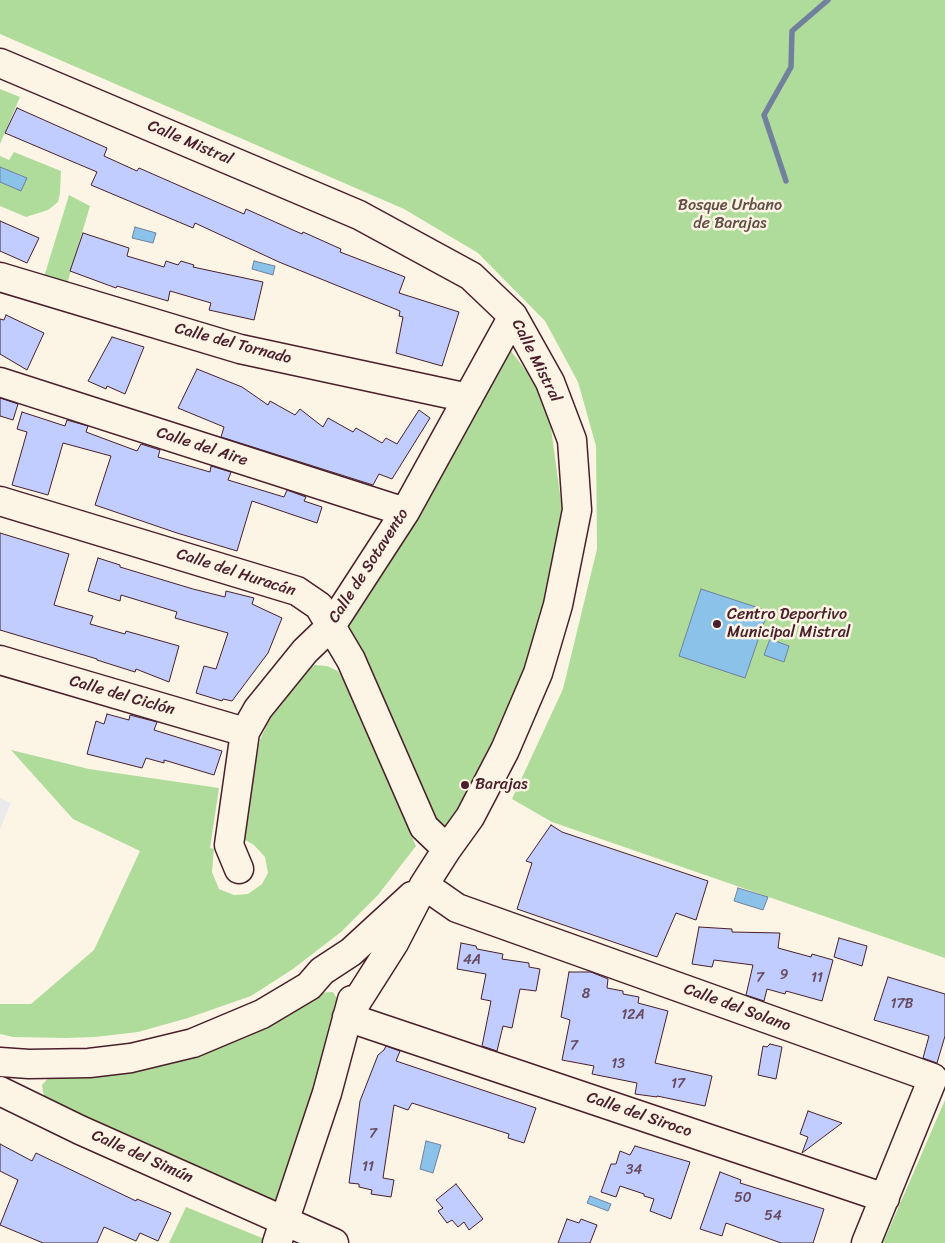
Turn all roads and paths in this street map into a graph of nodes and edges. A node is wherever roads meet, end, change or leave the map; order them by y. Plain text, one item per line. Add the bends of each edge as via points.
1 (0, 63) edge
2 (0, 277) edge
3 (514, 316) junction
4 (0, 382) edge
5 (468, 398) junction
6 (0, 501) edge
7 (405, 512) junction
8 (331, 626) junction
9 (0, 660) edge
10 (244, 732) junction
11 (447, 849) junction
12 (239, 869) dead end
13 (424, 885) junction
14 (389, 916) junction
15 (394, 944) junction
16 (367, 959) junction
17 (320, 985) junction
18 (347, 1016) junction
19 (0, 1062) edge
20 (0, 1092) edge
21 (885, 1198) junction
22 (281, 1232) edge
23 (334, 1243) edge
24 (866, 1243) edge

1 - 3 street, Calle Mistral via 359,215 471,276
2 - 5 street, Calle del Tornado via 240,349
3 - 5 street, Calle de Sotavento
3 - 11 street, Calle Mistral via 550,382 572,440 577,510 558,605 538,673 483,794
4 - 7 street, Calle del Aire
5 - 7 street, Calle de Sotavento
6 - 8 street, Calle del Huracán via 297,591 318,606
7 - 8 street, Calle de Sotavento
8 - 10 street, Calle de Sotavento via 305,651 258,709
8 - 11 street, Calle del Huracán via 351,660 424,827
9 - 10 street, Calle del Ciclón
10 - 12 street, Calle de Sotavento via 229,845
11 - 13 street, Calle Mistral
13 - 14 street
13 - 15 street
13 - 21 street, Calle del Solano via 457,908 933,1078
14 - 16 street
14 - 17 street via 351,952 322,971
15 - 16 street
15 - 18 street
16 - 17 street
16 - 18 street
17 - 18 street via 348,996
17 - 19 street via 193,1043 158,1052 90,1063
18 - 21 street, Calle del Siroco
18 - 22 street via 327,1094
20 - 22 street, Calle del Simún
21 - 24 street
22 - 23 street, Calle del Simún

